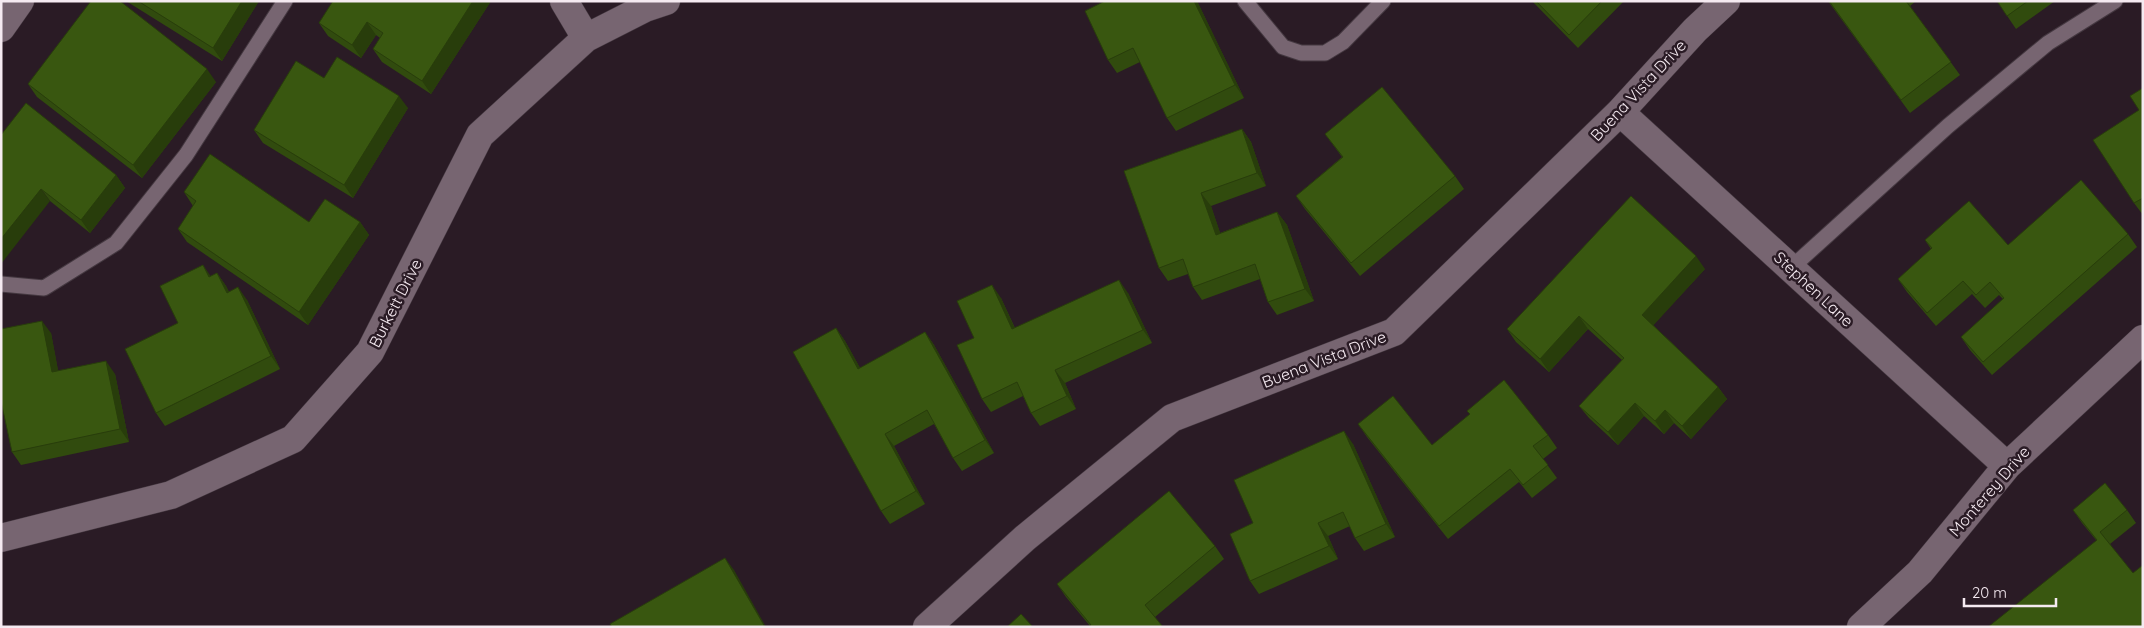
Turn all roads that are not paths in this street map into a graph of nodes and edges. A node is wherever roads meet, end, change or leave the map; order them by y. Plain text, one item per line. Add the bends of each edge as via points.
1 (20, 1) edge
2 (286, 1) edge
3 (564, 1) edge
4 (666, 1) edge
5 (1245, 1) edge
6 (1383, 1) edge
7 (1726, 1) edge
8 (2115, 1) edge
9 (1, 28) edge
10 (586, 38) junction
11 (1620, 112) junction
12 (1791, 268) junction
13 (1, 284) edge
14 (2143, 339) edge
15 (2007, 466) junction
16 (1, 538) edge
17 (927, 627) edge
18 (1861, 627) edge

1 - 9 street
2 - 13 lane via 186,156 116,243 44,288
3 - 10 street
4 - 10 street, Burkett Drive
5 - 6 lane via 1283,47 1301,53 1325,53 1343,42
7 - 11 street, Buena Vista Drive
8 - 12 lane via 2041,48 1948,126
10 - 16 street, Burkett Drive via 480,134 370,352 293,439 171,495
11 - 12 street, Stephen Lane
11 - 17 street, Buena Vista Drive via 1394,332 1172,418 1025,538
12 - 15 street, Stephen Lane
14 - 15 street, Monterey Drive
15 - 18 street, Monterey Drive via 1920,572

